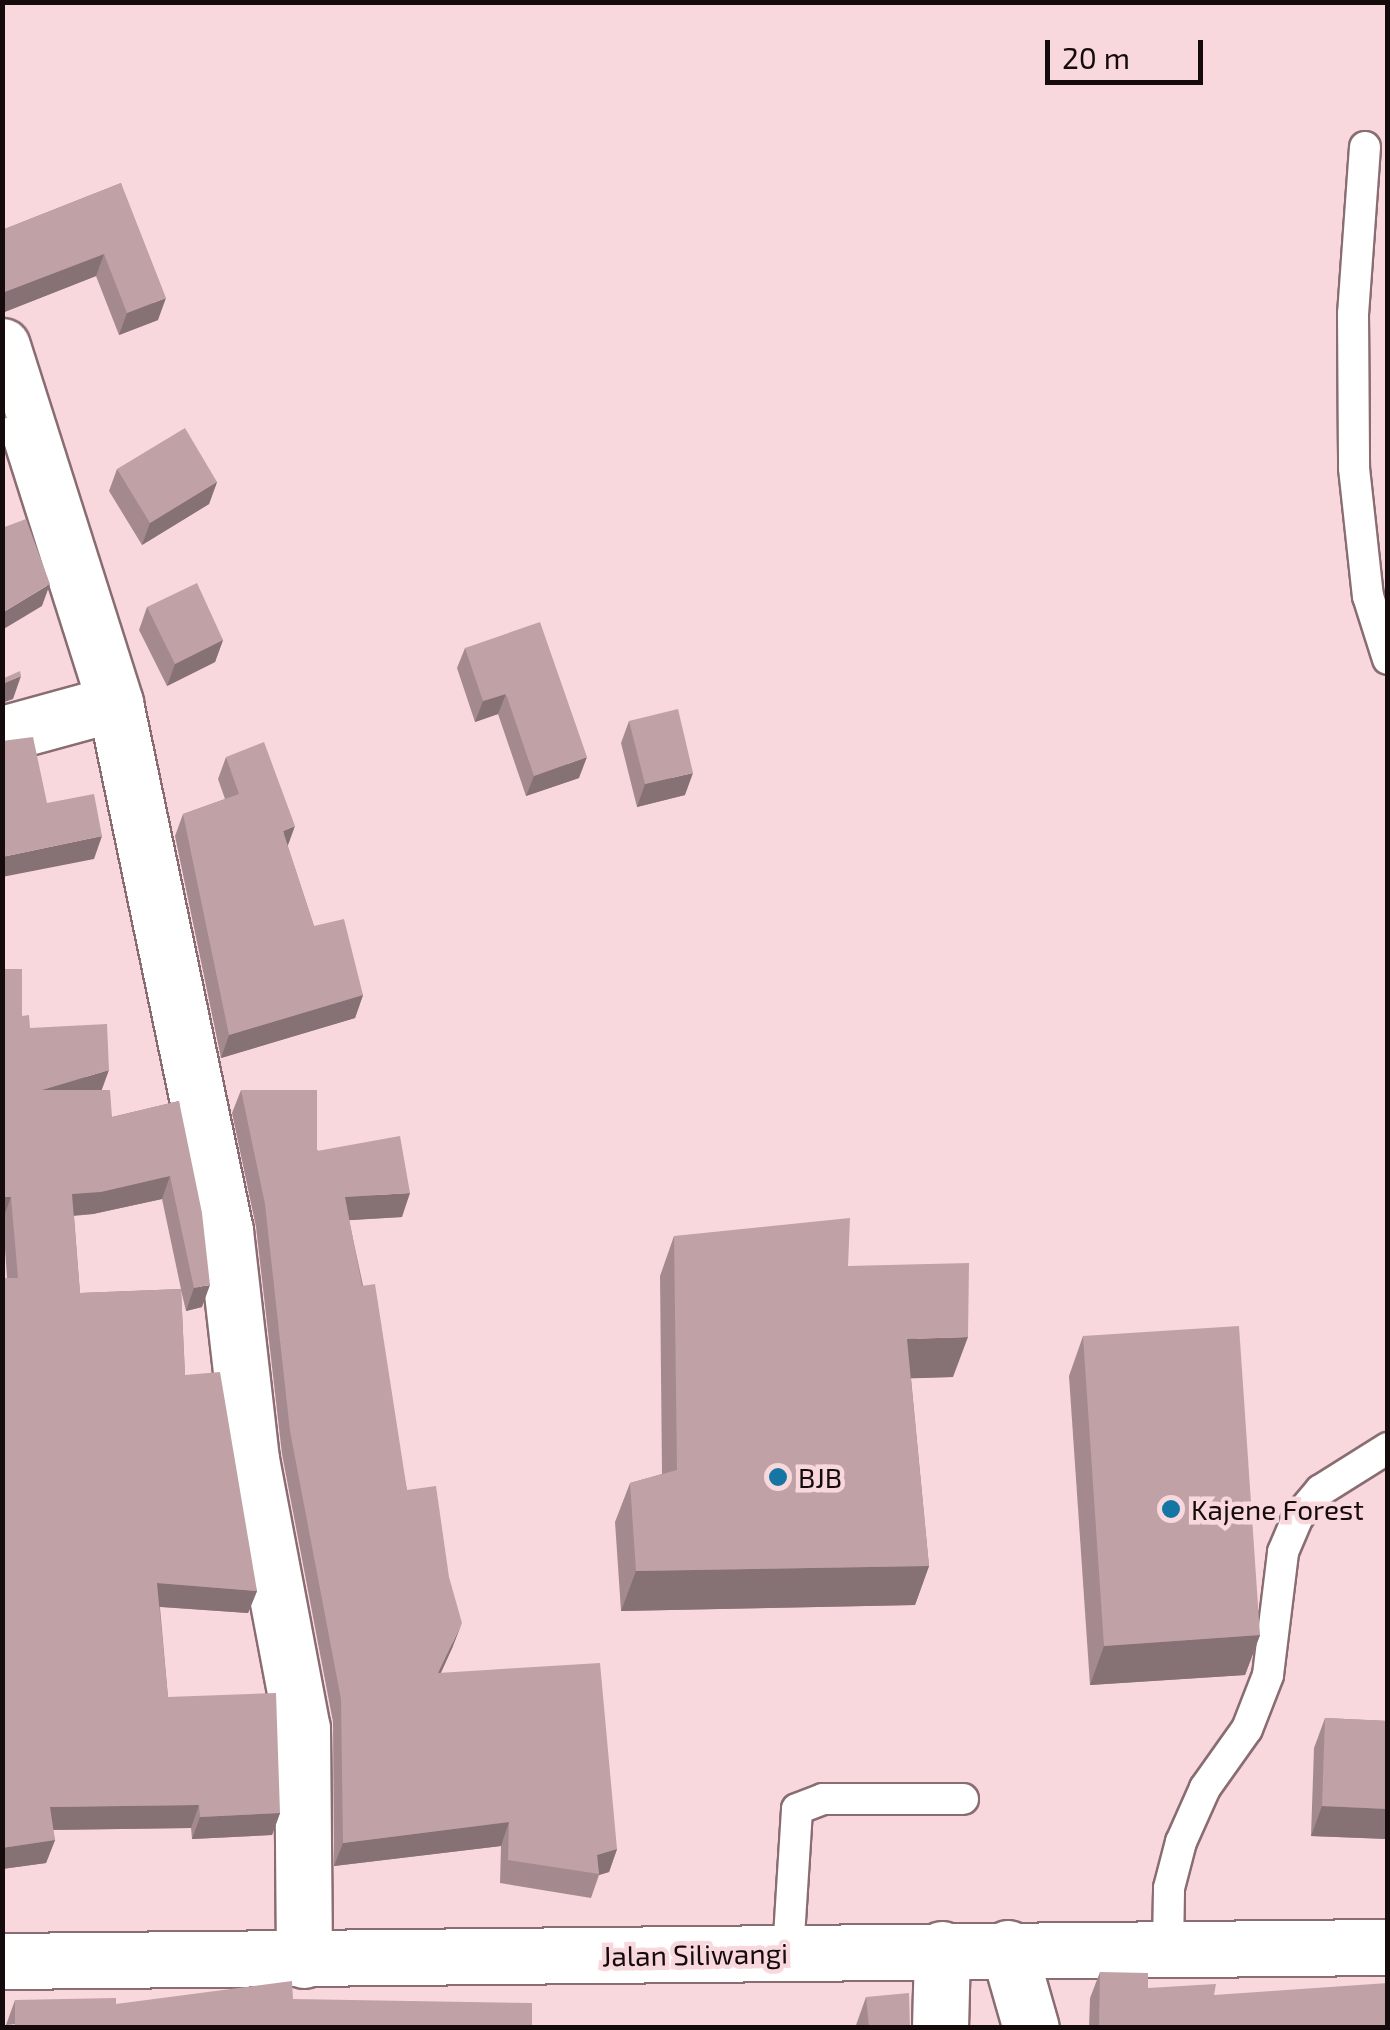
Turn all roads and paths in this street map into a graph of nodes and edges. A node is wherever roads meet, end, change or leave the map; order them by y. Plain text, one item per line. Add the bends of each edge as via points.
1 (1365, 147) dead end
2 (2, 346) edge
3 (1388, 659) edge
4 (116, 703) junction
5 (2, 734) edge
6 (1388, 1448) edge
7 (963, 1798) dead end
8 (1388, 1947) edge
9 (1008, 1948) junction
10 (1168, 1948) junction
11 (942, 1950) junction
12 (788, 1953) junction
13 (304, 1960) junction
14 (2, 1961) edge
15 (940, 2028) edge
16 (1031, 2028) edge

1 - 3 lane via 1354,314 1354,468 1368,596
2 - 4 street
4 - 5 street
4 - 13 street via 225,1231 251,1459 302,1728
6 - 10 lane via 1321,1490 1298,1516 1283,1552 1268,1676 1247,1729 1205,1788 1181,1842 1169,1888
7 - 12 lane via 823,1799 797,1809
8 - 10 street, Jalan Siliwangi
9 - 10 street, Jalan Siliwangi
9 - 11 street, Jalan Siliwangi
9 - 16 street
11 - 12 street, Jalan Siliwangi
11 - 15 street
12 - 13 street, Jalan Siliwangi
13 - 14 street, Jalan Siliwangi

